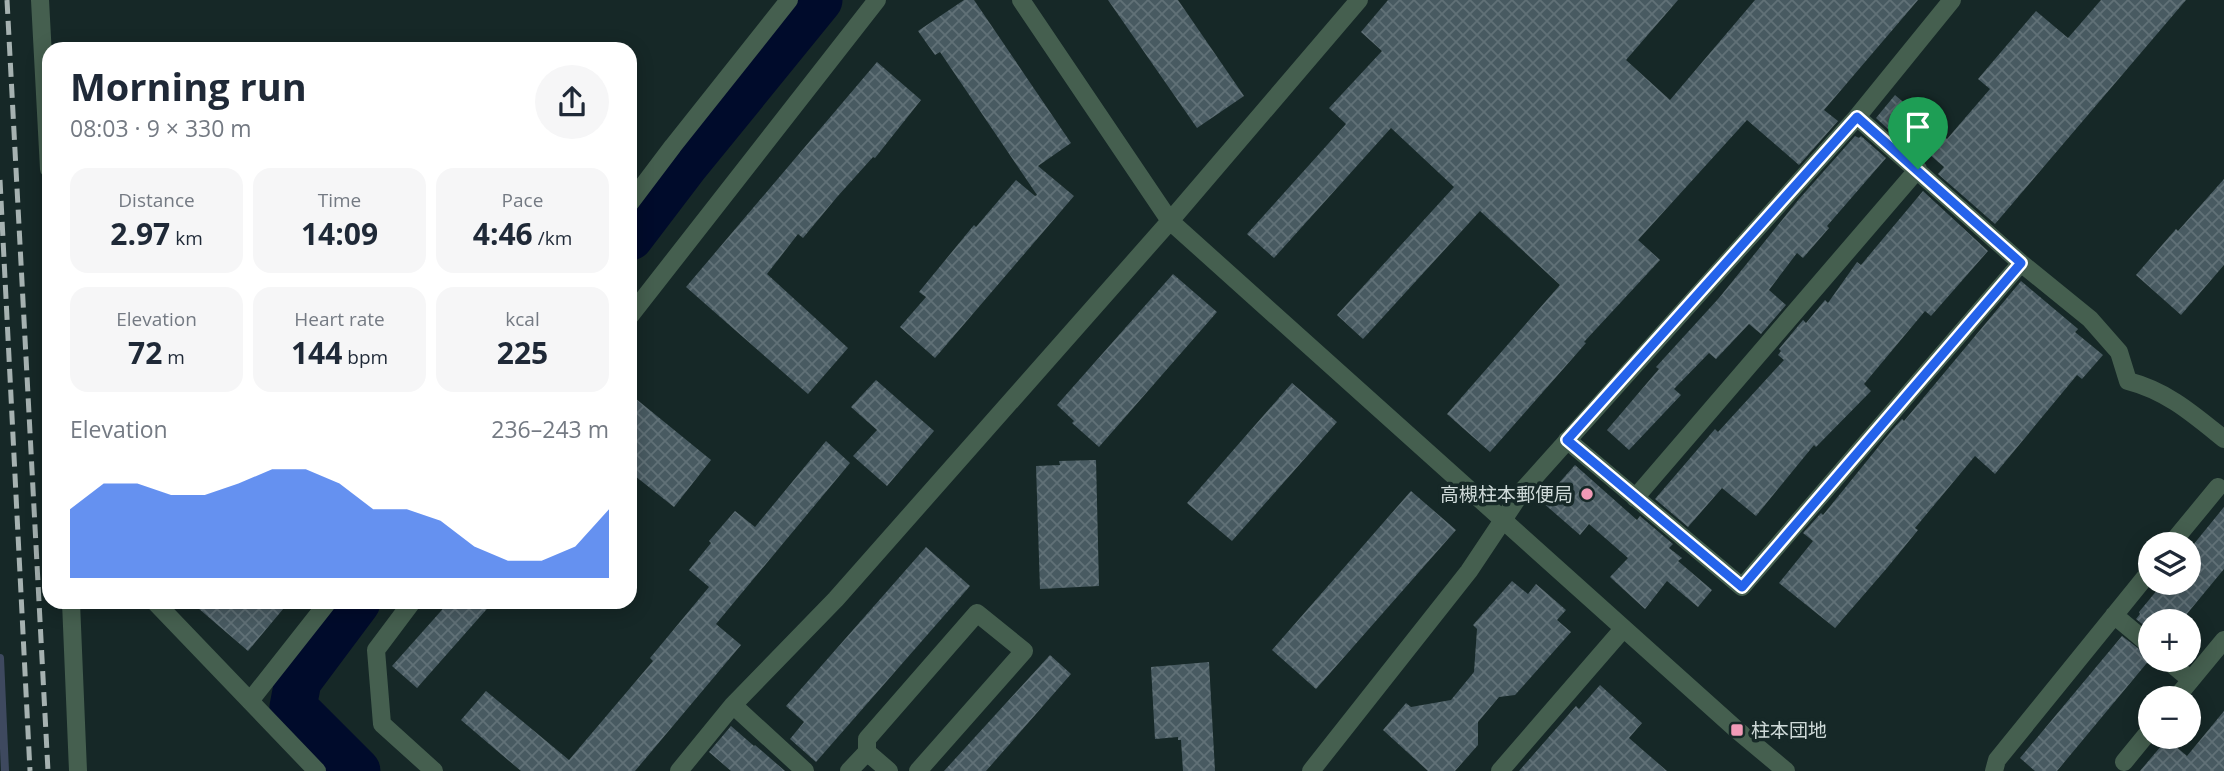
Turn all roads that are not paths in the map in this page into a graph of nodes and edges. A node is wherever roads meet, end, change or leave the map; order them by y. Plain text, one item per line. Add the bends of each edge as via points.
1 (40, 0) edge
2 (789, 0) edge
3 (877, 0) edge
4 (1021, 0) edge
5 (1359, 0) edge
6 (1952, 0) edge
7 (42, 42) edge
8 (1857, 117) junction
9 (1918, 169) junction
10 (637, 195) edge
11 (1170, 221) junction
12 (2021, 263) junction
13 (637, 307) edge
14 (2224, 439) edge
15 (1567, 440) junction
16 (2218, 487) dead end
17 (1635, 498) junction
18 (1505, 520) junction
19 (2181, 532) edge
20 (2138, 586) edge
21 (71, 609) edge
22 (162, 609) edge
23 (322, 609) edge
24 (407, 609) edge
25 (2114, 615) junction
26 (1623, 629) junction
27 (2138, 635) edge
28 (2224, 640) edge
29 (2181, 672) edge
30 (2191, 680) junction
31 (2186, 686) edge
32 (250, 701) junction
33 (733, 705) junction
34 (2138, 745) edge
35 (867, 752) junction
36 (2124, 762) dead end
37 (78, 771) edge
38 (317, 771) edge
39 (434, 771) edge
40 (679, 771) edge
41 (805, 771) edge
42 (849, 771) edge
43 (889, 771) edge
44 (918, 771) edge
45 (1311, 771) edge
46 (1500, 771) edge
47 (1786, 771) edge
48 (1994, 771) edge

1 - 7 street
2 - 10 street
3 - 13 street
4 - 11 street
5 - 11 street
6 - 8 street
8 - 9 street
8 - 15 street
9 - 12 street
9 - 17 street
11 - 18 street
11 - 33 street via 836,599
12 - 14 street via 2098,328 2119,352 2128,381 2161,391
12 - 17 street via 1742,587
15 - 17 street
15 - 18 street via 1523,490
16 - 19 street
18 - 26 street
18 - 45 street
20 - 25 street
21 - 37 street
22 - 32 street
23 - 32 street
24 - 39 street via 376,650 382,724
25 - 27 street
25 - 48 street via 1997,760
26 - 46 street
26 - 47 street
28 - 30 street
29 - 30 street
30 - 31 street
32 - 38 street
33 - 40 street
33 - 41 street
34 - 36 street
35 - 42 street
35 - 43 street
35 - 44 street via 867,739 977,613 1024,651

